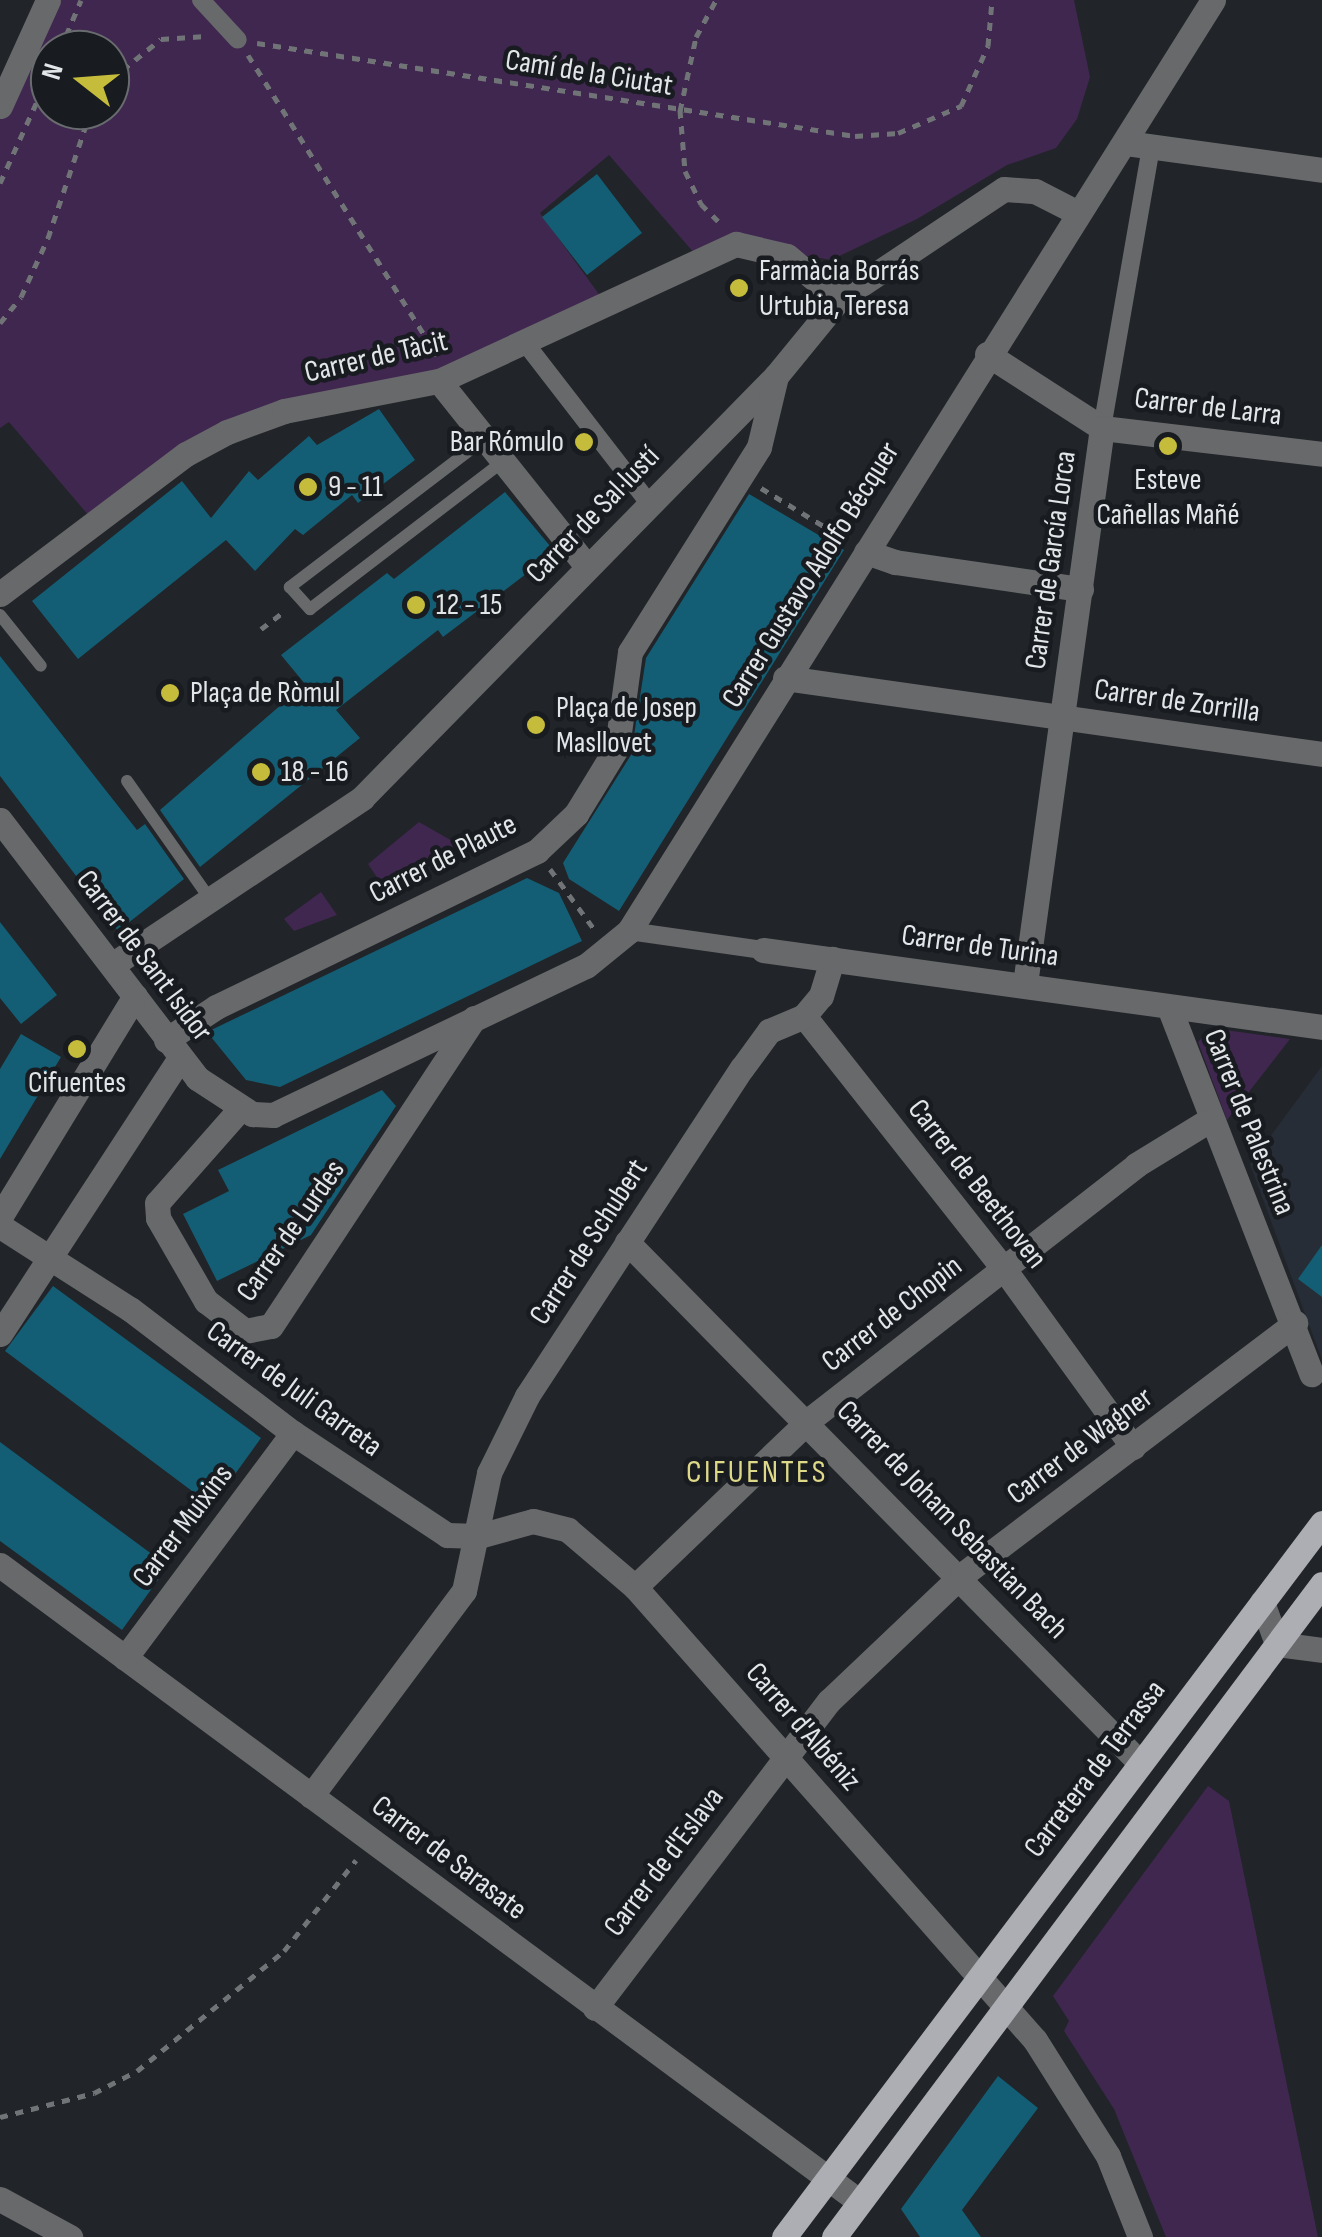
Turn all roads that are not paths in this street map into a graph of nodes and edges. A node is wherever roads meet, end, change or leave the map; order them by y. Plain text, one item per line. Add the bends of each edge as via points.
1 (48, 0) edge
2 (201, 0) edge
3 (1214, 0) edge
4 (238, 40) road end
5 (0, 106) edge
6 (1138, 145) junction
7 (1322, 170) edge
8 (1078, 213) junction
9 (839, 299) junction
10 (526, 344) junction
11 (987, 354) junction
12 (776, 376) junction
13 (445, 379) junction
14 (1102, 428) junction
15 (482, 440) junction
16 (1322, 454) edge
17 (502, 462) junction
18 (649, 503) junction
19 (866, 552) junction
20 (586, 565) junction
21 (1080, 588) junction
22 (0, 594) edge
23 (0, 614) edge
24 (41, 666) dead end
25 (785, 678) junction
26 (1063, 718) junction
27 (1322, 754) edge
28 (127, 781) dead end
29 (0, 820) edge
30 (210, 898) junction
31 (619, 939) junction
32 (763, 950) joint
33 (832, 959) junction
34 (112, 964) junction
35 (1025, 984) junction
36 (135, 996) junction
37 (1169, 1007) junction
38 (804, 1016) junction
39 (474, 1018) junction
40 (1322, 1028) edge
41 (173, 1049) junction
42 (246, 1111) junction
43 (1211, 1119) junction
44 (0, 1217) edge
45 (0, 1226) edge
46 (627, 1242) junction
47 (54, 1258) junction
48 (1004, 1269) junction
49 (1295, 1323) junction
50 (0, 1334) edge
51 (1311, 1374) dead end
52 (809, 1420) junction
53 (293, 1433) junction
54 (1133, 1447) junction
55 (1322, 1523) edge
56 (568, 1530) joint
57 (479, 1536) junction
58 (0, 1565) edge
59 (962, 1575) junction
60 (1322, 1584) edge
61 (635, 1587) junction
62 (1262, 1602) junction
63 (1277, 1644) junction
64 (1321, 1654) edge
65 (125, 1658) junction
66 (784, 1755) junction
67 (1140, 1762) junction
68 (310, 1796) junction
69 (980, 1976) junction
70 (595, 2008) junction
71 (1006, 2010) junction
72 (827, 2178) junction
73 (0, 2199) edge
74 (860, 2202) junction
75 (70, 2237) edge
76 (784, 2237) edge
77 (834, 2237) edge
78 (1140, 2237) edge

1 - 5 street
2 - 4 street
3 - 6 street, Carrer Gustavo Adolfo Bécquer
6 - 7 street
6 - 8 street, Carrer Gustavo Adolfo Bécquer
6 - 14 street, Carrer de García Lorca
8 - 9 street, Carrer de Sal·lustí via 1035,192 1004,189
8 - 11 street, Carrer Gustavo Adolfo Bécquer
9 - 10 street, Carrer de Tàcit via 787,256 736,244
9 - 12 street, Carrer de Sal·lustí
10 - 13 street, Carrer de Tàcit
10 - 18 street
11 - 14 street, Carrer de Larra
11 - 19 street, Carrer Gustavo Adolfo Bécquer
12 - 18 street, Carrer de Sal·lustí
12 - 41 street, Carrer de Plaute via 759,447 630,652 617,747 576,814 537,851 216,1007
13 - 15 street
13 - 22 street, Carrer de Tàcit via 284,412 227,432 186,454
14 - 16 street, Carrer de Larra
14 - 21 street, Carrer de García Lorca
15 - 17 street
15 - 17 lane via 290,587 310,610
17 - 20 street
18 - 20 street, Carrer de Sal·lustí
19 - 21 street via 895,562
19 - 25 street, Carrer Gustavo Adolfo Bécquer
20 - 30 street, Carrer de Sal·lustí via 438,728 362,798
21 - 26 street, Carrer de García Lorca
23 - 24 lane
25 - 26 street, Carrer de Zorrilla
25 - 31 street, Carrer Gustavo Adolfo Bécquer
26 - 27 street, Carrer de Zorrilla
26 - 35 street, Carrer de García Lorca
28 - 30 lane
29 - 34 street, Carrer de Sant Isidor
30 - 34 street, Carrer de Sal·lustí
31 - 32 street, Carrer de Turina
31 - 39 street, Carrer Gustavo Adolfo Bécquer via 586,966
32 - 33 street, Carrer de Turina
33 - 35 street, Carrer de Turina
33 - 38 street via 821,996
34 - 36 street, Carrer de Sant Isidor
35 - 37 street, Carrer de Turina
36 - 41 street, Carrer de Sant Isidor
36 - 44 street
37 - 40 street, Carrer de Turina
37 - 43 street, Carrer de Palestrina
38 - 46 street, Carrer de Schubert via 770,1032
38 - 48 street, Carrer de Beethoven
39 - 42 street, Carrer Gustavo Adolfo Bécquer via 273,1114
39 - 42 street, Carrer de Lurdes via 270,1326 245,1331 206,1301 158,1218 157,1203
41 - 42 street, Carrer de Sant Isidor
41 - 47 street
43 - 48 street, Carrer de Chopin via 1136,1165
43 - 49 street, Carrer de Palestrina
45 - 47 street, Carrer de Juli Garreta
46 - 52 street, Carrer de Joham Sebastian Bach
46 - 57 street, Carrer de Schubert via 526,1396 489,1474
47 - 50 street
47 - 53 street, Carrer de Juli Garreta
48 - 52 street, Carrer de Chopin
48 - 54 street, Carrer de Beethoven
49 - 51 street, Carrer de Palestrina
49 - 54 street, Carrer de Wagner
52 - 59 street, Carrer de Joham Sebastian Bach
52 - 61 street, Carrer de Chopin
53 - 57 street, Carrer de Juli Garreta via 447,1536
53 - 65 street, Carrer Muixins
54 - 59 street, Carrer de Wagner
55 - 62 main road, Carretera de Terrassa
56 - 57 street, Carrer de Juli Garreta via 534,1521
56 - 61 street, Carrer d'Albéniz
57 - 68 street, Carrer de Schubert via 464,1591
58 - 65 street, Carrer de Sarasate
59 - 66 street, Carrer de Wagner via 829,1702
59 - 67 street, Carrer de Joham Sebastian Bach
60 - 63 main road
61 - 66 street, Carrer d'Albéniz
62 - 63 street
62 - 67 main road, Carretera de Terrassa
63 - 64 street
63 - 71 main road
65 - 68 street, Carrer de Sarasate
66 - 69 street, Carrer d'Albéniz
66 - 70 street, Carrer de d'Eslava
67 - 69 main road, Carretera de Terrassa
68 - 70 street, Carrer de Sarasate
69 - 71 street
69 - 72 main road, Carretera de Terrassa
70 - 72 street, Carrer de Sarasate
71 - 74 main road
71 - 78 street via 1034,2040 1108,2156
72 - 74 street, Carrer de Sarasate
72 - 76 main road, Carretera de Terrassa
73 - 75 street
74 - 77 main road

